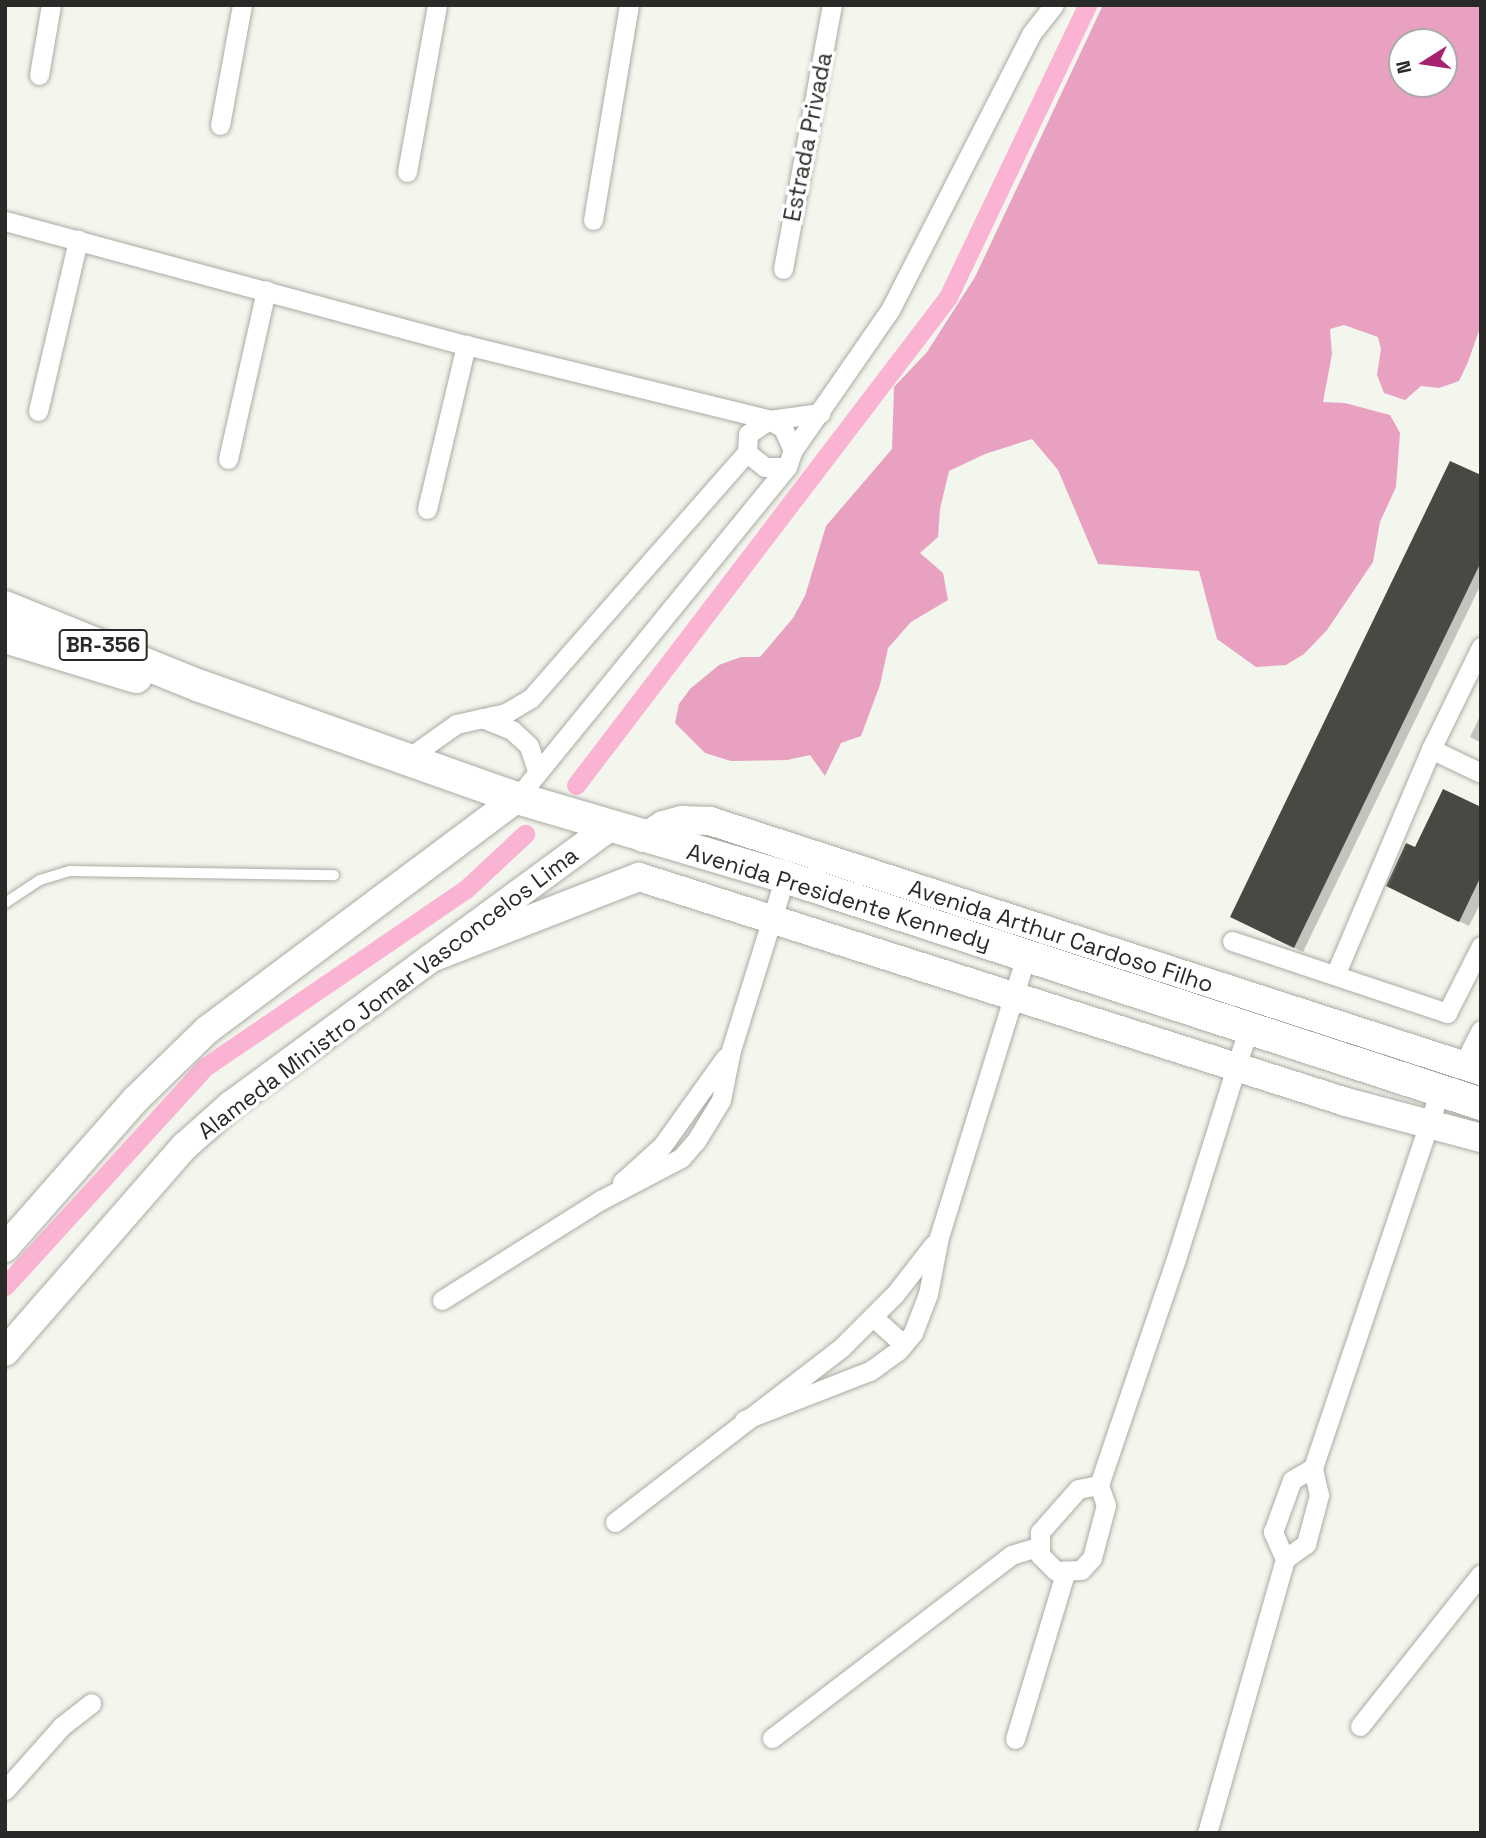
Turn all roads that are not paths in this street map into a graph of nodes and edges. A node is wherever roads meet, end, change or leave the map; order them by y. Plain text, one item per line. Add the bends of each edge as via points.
1 (51, 5) edge
2 (242, 5) edge
3 (437, 5) edge
4 (629, 5) edge
5 (832, 5) edge
6 (1054, 5) edge
7 (39, 75) dead end
8 (220, 125) dead end
9 (407, 172) dead end
10 (593, 220) dead end
11 (5, 221) edge
12 (78, 240) junction
13 (783, 269) dead end
14 (266, 290) junction
15 (466, 345) junction
16 (728, 409) junction
17 (38, 411) dead end
18 (821, 413) junction
19 (769, 420) junction
20 (748, 443) junction
21 (228, 459) dead end
22 (789, 461) junction
23 (427, 509) dead end
24 (5, 607) edge
25 (5, 637) edge
26 (1481, 647) edge
27 (200, 686) junction
28 (482, 718) junction
29 (1431, 749) junction
30 (407, 759) junction
31 (538, 773) junction
32 (1481, 773) edge
33 (517, 798) junction
34 (609, 827) junction
35 (643, 838) junction
36 (334, 875) dead end
37 (785, 877) junction
38 (5, 903) edge
39 (772, 919) junction
40 (1232, 941) dead end
41 (1481, 946) edge
42 (1026, 956) junction
43 (431, 958) junction
44 (1335, 973) junction
45 (1014, 995) junction
46 (1248, 1029) junction
47 (1481, 1030) edge
48 (1380, 1056) junction
49 (1236, 1066) junction
50 (1472, 1068) edge
51 (1440, 1091) junction
52 (1481, 1104) edge
53 (1429, 1124) junction
54 (1481, 1138) edge
55 (939, 1237) junction
56 (5, 1248) edge
57 (442, 1300) dead end
58 (873, 1317) junction
59 (903, 1345) junction
60 (5, 1352) edge
61 (744, 1420) junction
62 (1313, 1468) junction
63 (1099, 1485) junction
64 (615, 1522) dead end
65 (1038, 1548) junction
66 (1285, 1559) junction
67 (1065, 1573) junction
68 (1481, 1574) edge
69 (91, 1703) dead end
70 (1360, 1726) dead end
71 (772, 1738) dead end
72 (1015, 1739) dead end
73 (5, 1790) edge
74 (1207, 1833) edge

1 - 7 street
2 - 8 street
3 - 9 street
4 - 10 street
5 - 13 street, Estrada Privada
6 - 18 street via 1031,34 890,310
11 - 12 street
12 - 14 street
12 - 17 street
14 - 15 street
14 - 21 street
15 - 16 street
15 - 23 street
16 - 19 street
16 - 20 street
18 - 19 street
18 - 22 street
19 - 20 street
19 - 22 street via 783,428
20 - 22 street via 765,467
20 - 28 street via 531,698 506,713
22 - 31 street
24 - 27 main road, Avenida Presidente Kennedy / BR-356
25 - 27 main road, Avenida Presidente Kennedy via 122,673
26 - 29 street
27 - 30 main road, Avenida Presidente Kennedy
28 - 30 street via 456,724
28 - 31 street via 512,730 528,746
29 - 32 street
29 - 44 street
30 - 33 main road, Avenida Presidente Kennedy
31 - 33 street
33 - 34 main road, Avenida Presidente Kennedy
33 - 56 main road via 207,1030 136,1099
34 - 35 main road, Avenida Presidente Kennedy
34 - 43 main road, Alameda Ministro Jomar Vasconcelos Lima
35 - 37 main road, Avenida Presidente Kennedy
35 - 48 main road, Avenida Arthur Cardoso Filho via 682,820 710,821
36 - 38 lane via 70,871 40,880
37 - 39 street
37 - 42 main road, Avenida Presidente Kennedy
39 - 43 main road, Avenida Presidente Kennedy via 639,877
39 - 45 main road, Avenida Presidente Kennedy
39 - 57 street via 731,1050 721,1100 681,1158 599,1201
40 - 44 street
41 - 44 street via 1447,1013
42 - 45 street
42 - 46 main road, Avenida Presidente Kennedy
43 - 60 main road, Alameda Ministro Jomar Vasconcelos Lima via 231,1105 185,1146
45 - 49 main road, Avenida Presidente Kennedy
45 - 55 street
46 - 48 main road, Avenida Presidente Kennedy
46 - 49 street
47 - 50 street
48 - 50 main road, Avenida Arthur Cardoso Filho
48 - 51 main road, Avenida Presidente Kennedy
49 - 53 main road, Avenida Presidente Kennedy
49 - 63 street
51 - 52 main road, Avenida Presidente Kennedy
51 - 53 street
53 - 54 main road, Avenida Presidente Kennedy
53 - 62 street
55 - 58 street
55 - 59 street via 928,1294
58 - 59 street
58 - 61 street via 823,1362
59 - 61 street via 870,1371
61 - 64 street
62 - 66 street via 1319,1495 1306,1544
62 - 66 street via 1292,1480 1273,1532
63 - 65 street via 1078,1489 1040,1532
63 - 67 street via 1106,1505 1092,1558 1081,1570
65 - 67 street via 1049,1567
65 - 71 street via 1011,1555
66 - 74 street
67 - 72 street
68 - 70 street
69 - 73 street via 62,1726

